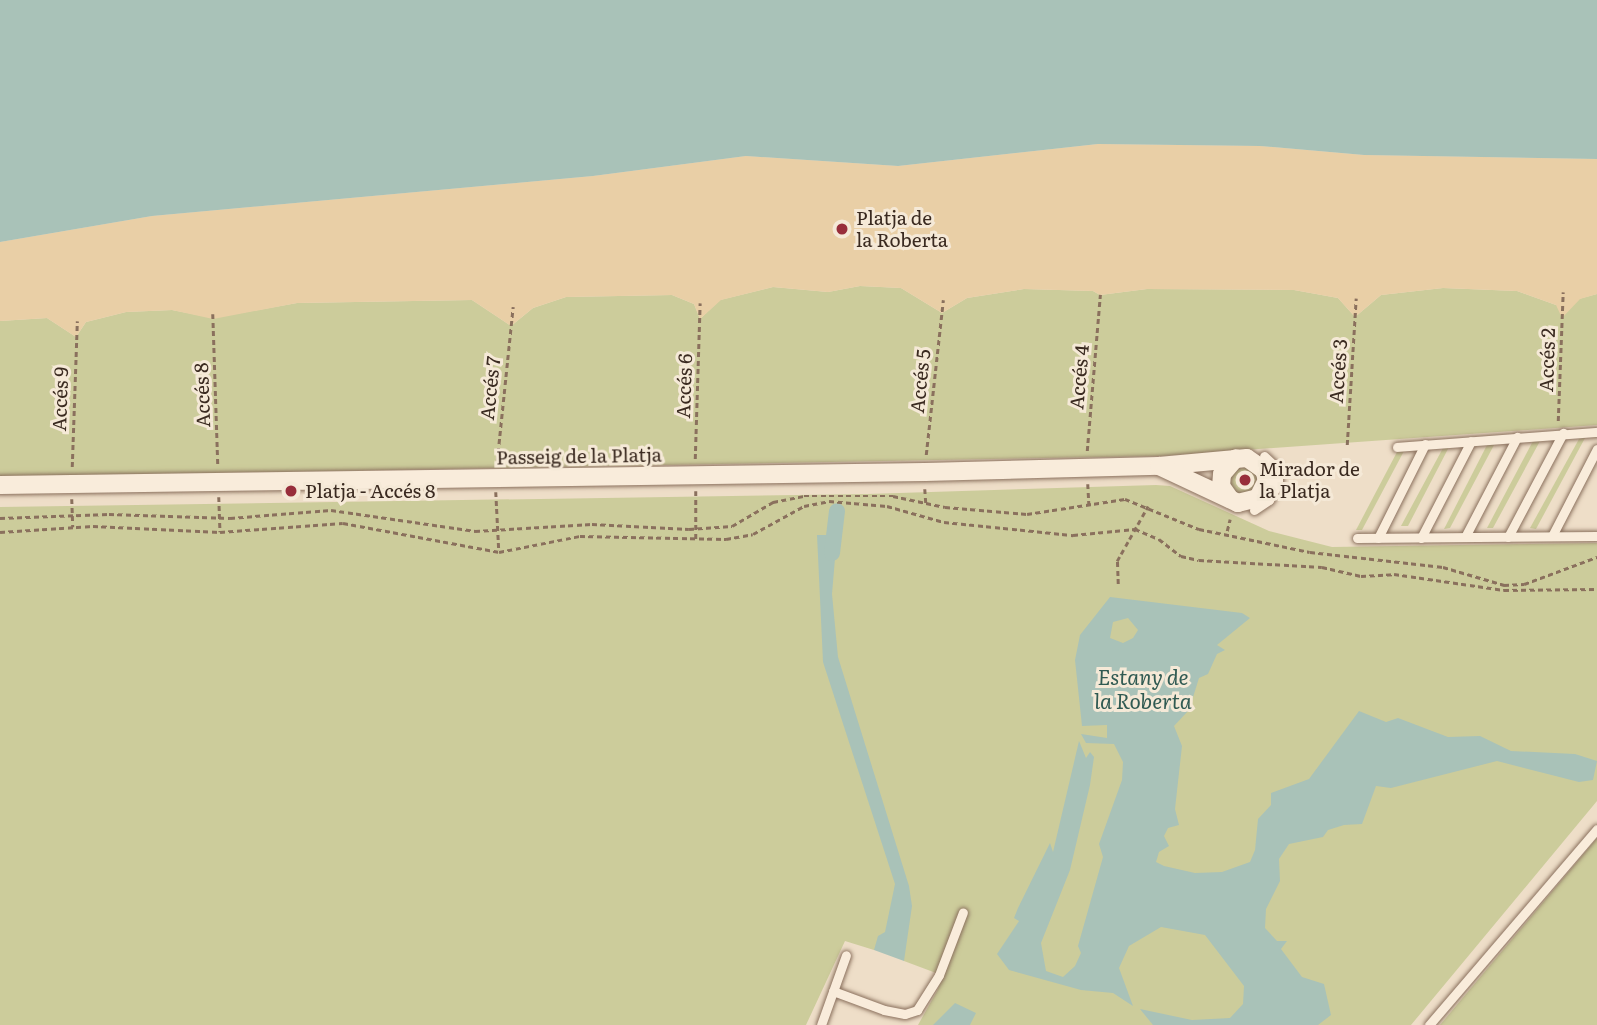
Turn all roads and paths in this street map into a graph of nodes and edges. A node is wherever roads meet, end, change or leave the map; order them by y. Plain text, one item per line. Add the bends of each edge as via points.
1 (1563, 292) dead end
2 (1100, 295) dead end
3 (1356, 298) dead end
4 (943, 300) dead end
5 (700, 303) dead end
6 (513, 307) dead end
7 (213, 314) dead end
8 (77, 321) dead end
9 (1560, 431) junction
10 (1597, 432) edge
11 (1517, 437) junction
12 (1472, 440) junction
13 (1425, 444) junction
14 (1347, 445) dead end
15 (1397, 446) dead end
16 (1597, 449) edge
17 (1264, 456) dead end
18 (1236, 458) junction
19 (1087, 461) dead end
20 (925, 465) dead end
21 (1159, 466) junction
22 (695, 469) dead end
23 (495, 472) dead end
24 (219, 475) dead end
25 (1087, 475) dead end
26 (71, 477) dead end
27 (925, 480) dead end
28 (695, 484) dead end
29 (0, 485) edge
30 (496, 486) dead end
31 (219, 490) dead end
32 (72, 492) dead end
33 (1230, 499) junction
34 (926, 503) junction
35 (1089, 505) junction
36 (1147, 506) junction
37 (1254, 510) dead end
38 (72, 514) junction
39 (0, 518) edge
40 (219, 518) junction
41 (73, 527) junction
42 (696, 529) junction
43 (1135, 529) junction
44 (498, 531) junction
45 (0, 532) edge
46 (220, 532) junction
47 (1597, 535) edge
48 (1552, 536) junction
49 (1465, 537) junction
50 (1508, 537) junction
51 (1357, 538) dead end
52 (1378, 538) junction
53 (1421, 538) junction
54 (696, 541) junction
55 (499, 552) junction
56 (1597, 557) edge
57 (1118, 584) dead end
58 (1597, 589) edge
59 (1597, 829) edge
60 (963, 912) dead end
61 (846, 955) dead end
62 (833, 991) junction
63 (821, 1025) edge
64 (1429, 1025) edge

1 - 9 path, Accés 2
2 - 19 path, Accés 4
3 - 14 path, Accés 3
4 - 20 path, Accés 5
5 - 22 path, Accés 6
6 - 23 path, Accés 7
7 - 24 path, Accés 8
8 - 26 path, Accés 9
9 - 10 lane
9 - 11 lane
9 - 50 lane
11 - 12 lane
11 - 49 lane
12 - 13 lane
12 - 53 lane
13 - 15 lane
13 - 52 lane
16 - 48 lane
17 - 37 lane via 1278,469 1278,484 1269,500
18 - 21 street, Passeig de la Platja
18 - 33 street via 1222,474 1221,486
18 - 33 street via 1257,462 1267,480 1258,498 1248,503
21 - 29 street, Passeig de la Platja
21 - 33 street, Passeig de la Platja
25 - 35 path
27 - 34 path
28 - 42 path
30 - 44 path
31 - 40 path
32 - 38 path
34 - 35 path via 1027,514
34 - 42 path via 893,496 789,497 732,526
35 - 36 path via 1125,499
36 - 43 path, bridge
36 - 56 path via 1199,529 1310,552 1443,567 1504,585 1524,584
38 - 39 path
38 - 40 path
38 - 41 path
40 - 44 path via 331,510
40 - 46 path
41 - 45 path
41 - 46 path
42 - 44 path via 592,524
42 - 54 path
43 - 54 path via 1073,535 944,522 887,506 829,501 804,506 753,534
43 - 57 path, bridge via 1117,561
43 - 58 path via 1159,538 1181,556 1199,560 1322,567 1361,576 1394,574 1504,590
44 - 55 path
46 - 55 path via 343,523
47 - 48 lane
48 - 50 lane
49 - 50 lane
49 - 53 lane
51 - 52 lane
52 - 53 lane
54 - 55 path via 580,536
59 - 64 lane
60 - 62 lane via 939,975 917,1010 905,1014 884,1010
61 - 62 lane
62 - 63 lane

